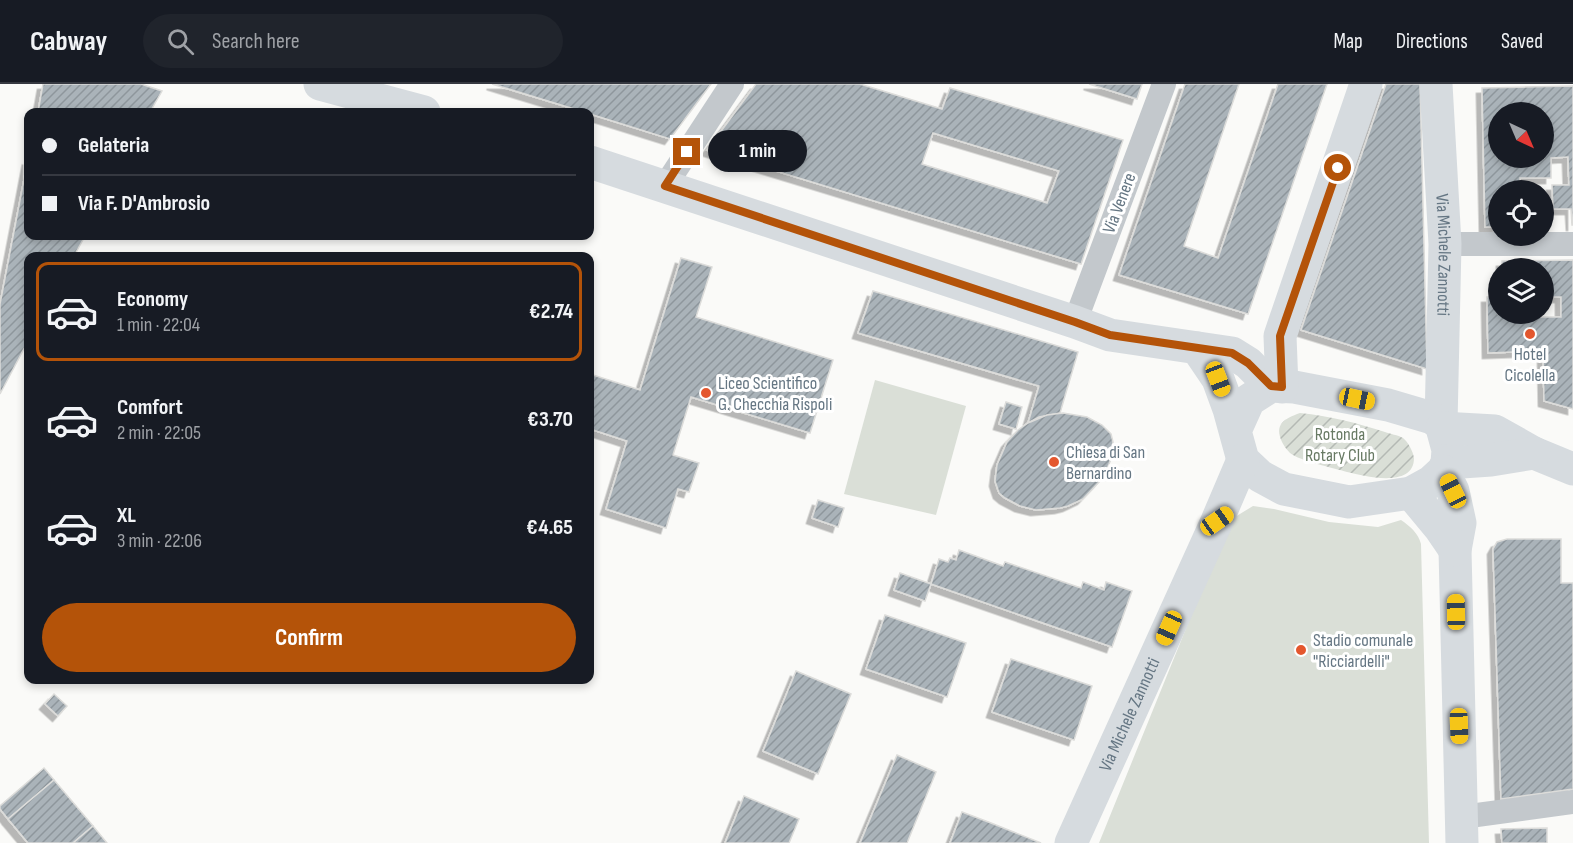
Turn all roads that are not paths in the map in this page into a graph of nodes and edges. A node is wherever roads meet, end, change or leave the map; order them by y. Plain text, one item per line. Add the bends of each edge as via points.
1 (320, 84) edge
2 (732, 84) edge
3 (1164, 84) edge
4 (1366, 84) edge
5 (1436, 84) edge
6 (409, 108) edge
7 (594, 163) edge
8 (665, 186) junction
9 (1445, 244) junction
10 (1573, 244) edge
11 (1075, 322) junction
12 (1197, 348) junction
13 (1276, 387) junction
14 (1441, 426) junction
15 (1239, 446) junction
16 (1534, 453) junction
17 (1445, 467) junction
18 (1573, 469) edge
19 (1284, 489) junction
20 (1411, 493) junction
21 (1217, 521) junction
22 (1455, 550) junction
23 (1573, 802) edge
24 (1462, 830) edge
25 (1071, 843) edge

1 - 6 main road
2 - 8 street
3 - 11 street, Via Venere
4 - 13 main road via 1280,336
5 - 9 main road, Via Michele Zannotti
7 - 8 main road
8 - 11 main road
9 - 10 street
9 - 14 main road, Via Michele Zannotti
11 - 12 main road via 1110,335
12 - 13 main road via 1232,353
12 - 15 main road via 1218,379
13 - 14 main road via 1389,405 1432,418
13 - 15 main road, Via Michele Zannotti via 1249,400
14 - 16 main road via 1495,431
14 - 17 main road, Via Michele Zannotti via 1448,450
15 - 19 main road via 1260,476
15 - 21 main road, Via Michele Zannotti
16 - 17 main road
16 - 18 main road
17 - 20 main road via 1431,482
17 - 22 main road, Via Michele Zannotti via 1460,523
19 - 20 main road via 1349,502
19 - 21 main road via 1252,496
20 - 22 main road
21 - 25 main road, Via Michele Zannotti
22 - 24 main road, Via Michele Zannotti
23 - 24 street

